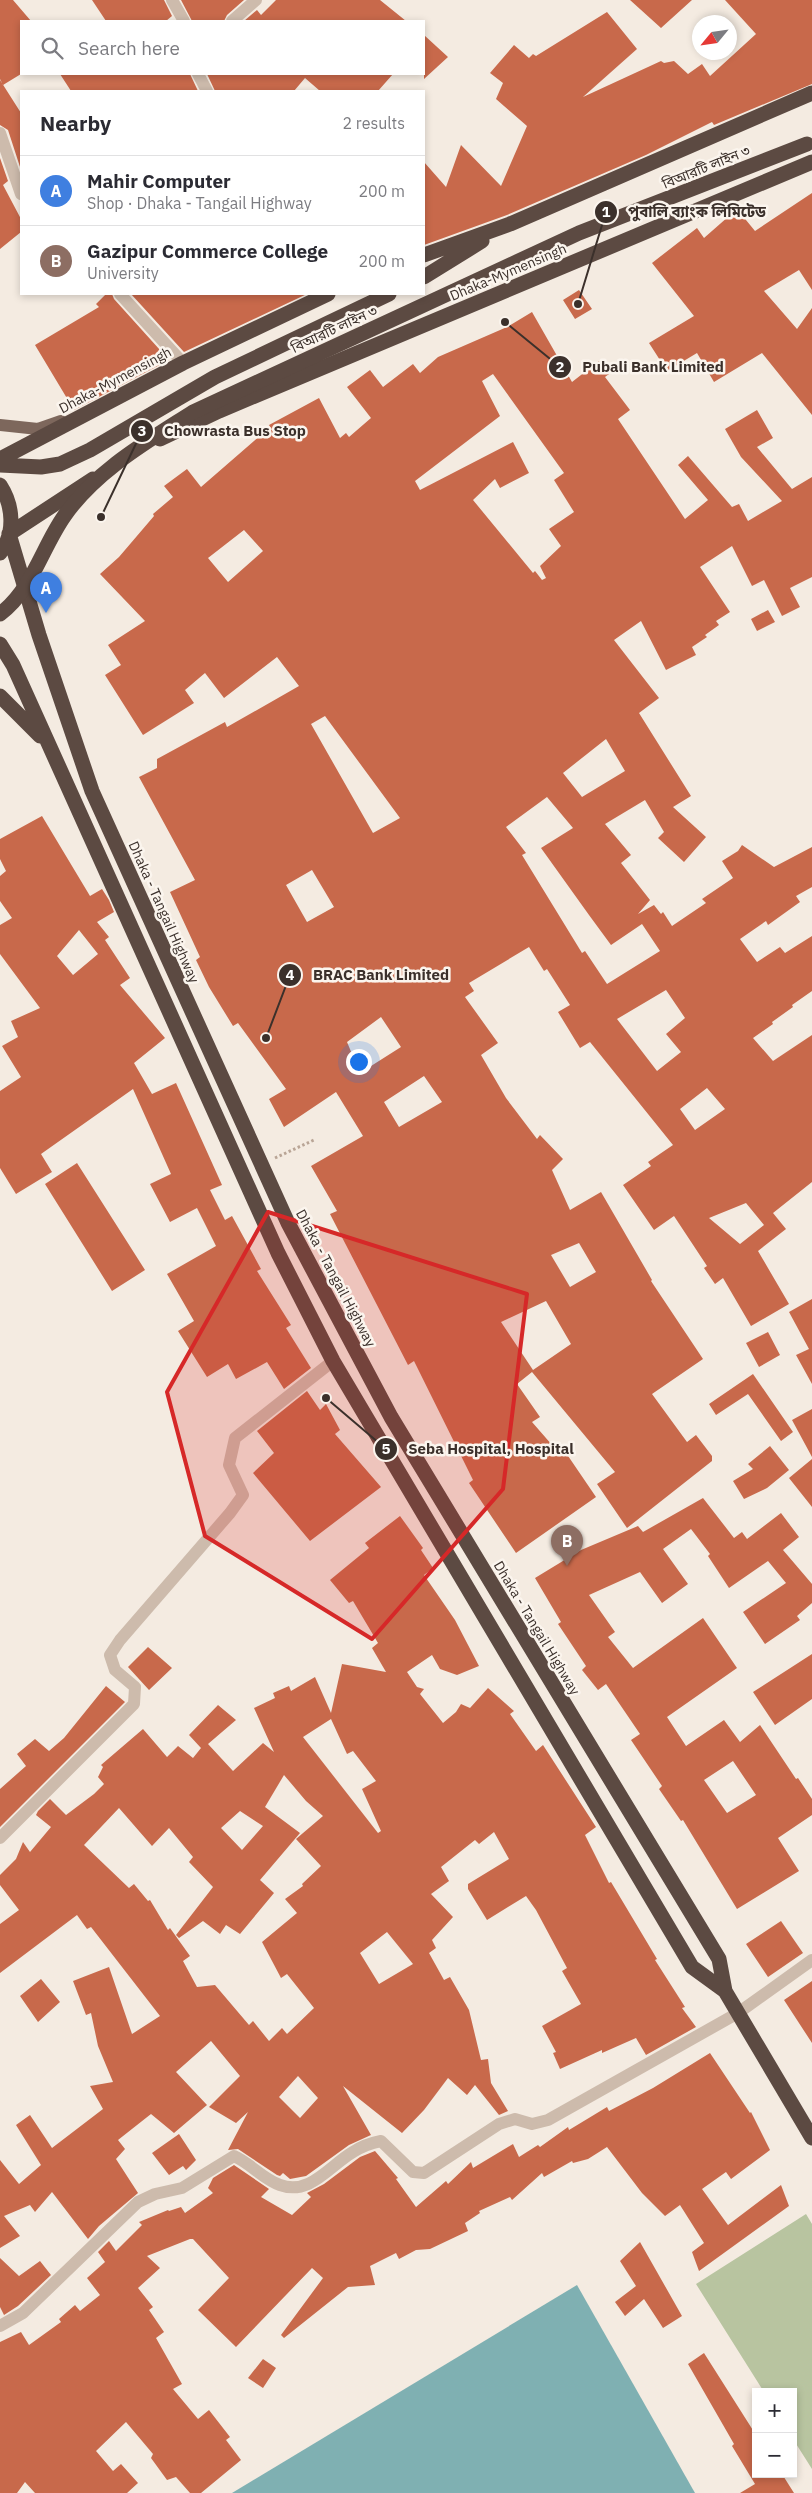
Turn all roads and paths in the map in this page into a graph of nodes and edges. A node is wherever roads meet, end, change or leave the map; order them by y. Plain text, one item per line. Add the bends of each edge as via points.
1 (172, 0) edge
2 (256, 0) edge
3 (183, 20) edge
4 (233, 20) edge
5 (199, 75) edge
6 (206, 90) edge
7 (812, 93) edge
8 (0, 133) edge
9 (810, 143) edge
10 (812, 162) edge
11 (20, 191) edge
12 (510, 224) junction
13 (425, 255) edge
14 (425, 276) edge
15 (121, 295) edge
16 (326, 295) edge
17 (387, 295) edge
18 (183, 363) junction
19 (100, 406) junction
20 (0, 425) edge
21 (0, 459) edge
22 (0, 465) edge
23 (0, 485) edge
24 (9, 534) junction
25 (0, 553) edge
26 (0, 614) edge
27 (0, 644) edge
28 (0, 696) edge
29 (46, 742) junction
30 (314, 1140) dead end
31 (260, 1161) junction
32 (333, 1361) junction
33 (0, 1838) edge
34 (812, 1960) edge
35 (725, 1991) junction
36 (738, 2012) junction
37 (812, 2138) edge
38 (0, 2326) edge

1 - 3 street
2 - 4 street
5 - 6 street
7 - 12 highway
8 - 11 street
9 - 26 highway, বিআরটি লাইন ৩, bridge via 579,233 193,412 141,446 83,492 64,516 19,596
10 - 24 highway, Dhaka-Mymensingh via 219,411 152,443
12 - 13 highway
12 - 14 highway
15 - 18 street
16 - 18 highway, Dhaka-Mymensingh
17 - 22 highway, বিআরটি লাইন ৩ via 215,377 60,464 41,467
18 - 19 highway, Dhaka-Mymensingh
19 - 20 main road via 38,429
19 - 21 highway, Dhaka-Mymensingh
23 - 24 highway via 7,496 11,515
24 - 25 highway
24 - 31 highway, Dhaka - Tangail Highway via 92,791
27 - 29 highway, Dhaka - Tangail Highway via 13,665
28 - 29 highway
29 - 32 highway, Dhaka - Tangail Highway via 278,1253
30 - 31 path via 281,1157
31 - 35 highway, Dhaka - Tangail Highway via 288,1223 391,1418 719,1959
32 - 33 street via 234,1438 229,1465 242,1495 110,1655 115,1670 135,1687 134,1704
32 - 35 highway, Dhaka - Tangail Highway via 692,1967
34 - 36 street
35 - 36 highway, Dhaka - Tangail Highway
36 - 37 highway, Dhaka - Tangail Highway
36 - 38 street via 548,2120 532,2124 515,2119 499,2124 424,2172 413,2172 382,2140 359,2148 310,2185 295,2189 278,2185 234,2156 182,2188 138,2202 23,2313

